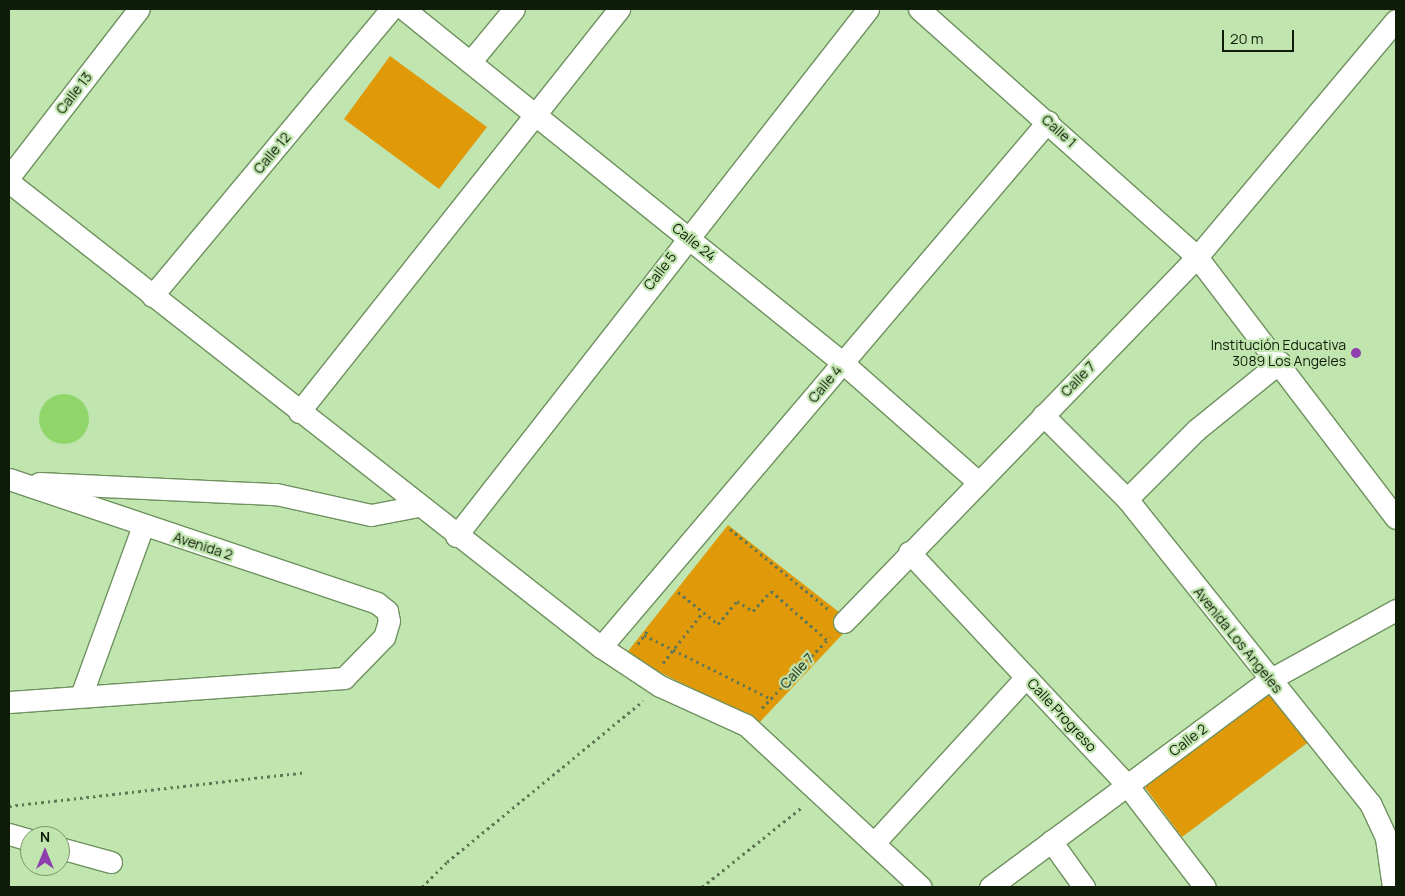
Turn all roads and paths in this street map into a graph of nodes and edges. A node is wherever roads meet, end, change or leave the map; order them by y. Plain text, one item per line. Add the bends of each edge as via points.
1 (139, 9) edge
2 (391, 9) edge
3 (404, 9) edge
4 (514, 9) edge
5 (619, 9) edge
6 (868, 9) edge
7 (919, 9) edge
8 (1396, 20) edge
9 (471, 61) junction
10 (537, 112) junction
11 (1048, 121) junction
12 (9, 177) edge
13 (9, 182) edge
14 (686, 236) junction
15 (1197, 257) junction
16 (152, 296) junction
17 (1280, 362) junction
18 (843, 363) junction
19 (299, 412) junction
20 (1043, 415) junction
21 (13, 480) edge
22 (978, 482) junction
23 (1127, 499) junction
24 (418, 506) junction
25 (1396, 518) edge
26 (143, 526) junction
27 (728, 527) dead end
28 (456, 536) junction
29 (909, 552) junction
30 (677, 592) dead end
31 (1396, 610) edge
32 (703, 612) junction
33 (844, 622) junction
34 (644, 635) dead end
35 (827, 640) junction
36 (601, 647) junction
37 (672, 652) junction
38 (1026, 677) junction
39 (659, 678) junction
40 (1269, 680) junction
41 (81, 696) junction
42 (771, 699) junction
43 (9, 702) edge
44 (746, 725) junction
45 (306, 772) dead end
46 (1127, 785) junction
47 (821, 792) junction
48 (9, 806) edge
49 (1051, 841) junction
50 (874, 843) junction
51 (70, 851) edge
52 (111, 862) dead end
53 (422, 887) edge
54 (702, 887) edge
55 (921, 887) edge
56 (990, 887) edge
57 (1084, 887) edge
58 (1205, 887) edge
59 (1393, 887) edge

1 - 12 street, Calle 13
2 - 16 street, Calle 12
3 - 9 street, Calle 24
4 - 9 street
5 - 10 street
6 - 14 street, Calle 5
7 - 11 street, Calle 1
8 - 15 street, Calle 7
9 - 10 street, Calle 24
10 - 14 street, Calle 24
10 - 19 street
11 - 15 street, Calle 1
11 - 18 street, Calle 4
13 - 16 street
14 - 18 street, Calle 24
14 - 28 street, Calle 5
15 - 17 street, Calle 1
15 - 20 street, Calle 7
16 - 19 street
17 - 23 street via 1196,430
17 - 25 street, Calle 1
18 - 22 street, Calle 24
18 - 36 street, Calle 4
19 - 24 street
20 - 22 street, Calle 7
20 - 23 street, Avenida Los Angeles
21 - 24 street via 276,494 371,515
21 - 26 street, Avenida 2
22 - 29 street, Calle 7
23 - 40 street, Avenida Los Angeles
24 - 28 street
26 - 41 street
26 - 41 street, Avenida 2 via 377,603 387,611 389,621 384,637 344,678
27 - 33 path
28 - 36 street
29 - 33 street, Calle 7
29 - 38 street, Calle Progreso
30 - 32 path
31 - 40 street, Calle 2
32 - 35 path via 718,624 737,601 753,610 771,590
32 - 37 path
33 - 35 path, Calle 7
34 - 37 path
35 - 42 path, Calle 7
36 - 39 street
37 - 39 path
37 - 42 path
38 - 46 street, Calle Progreso
38 - 50 street
39 - 44 street
39 - 53 path via 446,862
40 - 46 street, Calle 2
40 - 59 street, Avenida Los Angeles via 1310,724 1370,803 1386,838
41 - 43 street
42 - 44 path, Calle 7
44 - 47 street
45 - 48 path
46 - 49 street, Calle 2
46 - 58 street, Calle Progreso
47 - 50 street
47 - 54 path
49 - 56 street, Calle 2
49 - 57 street
50 - 55 street
51 - 52 street

